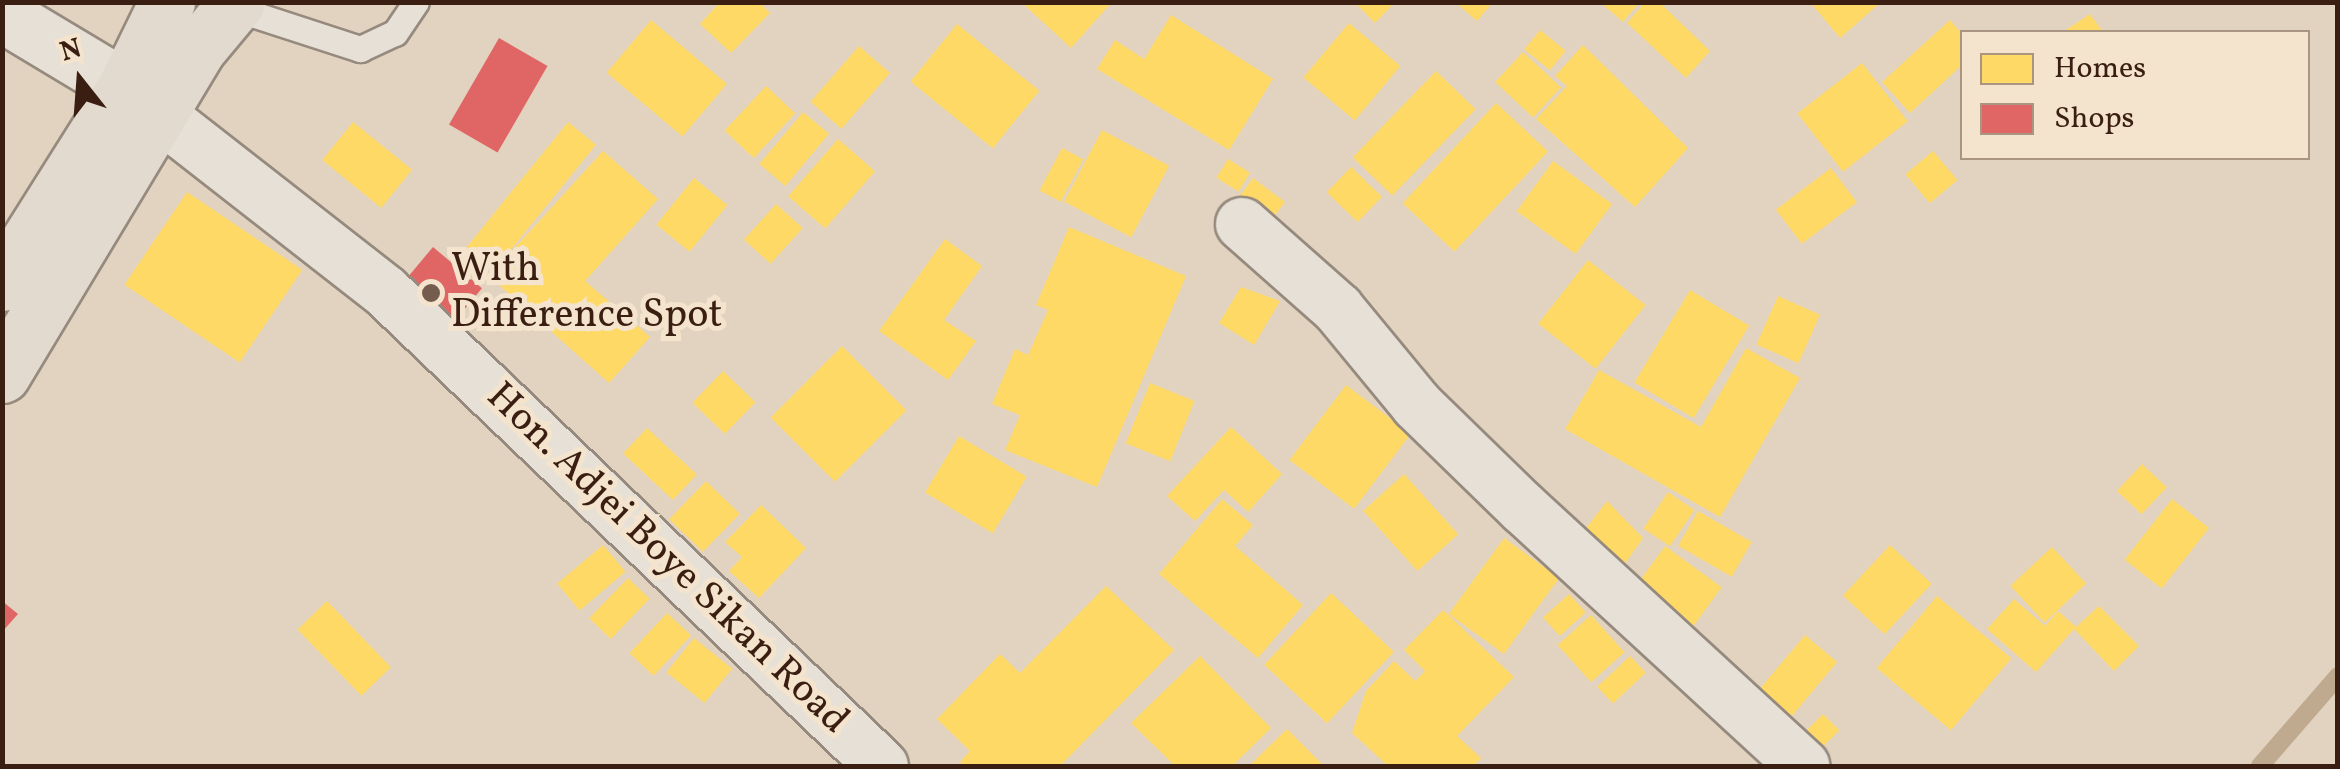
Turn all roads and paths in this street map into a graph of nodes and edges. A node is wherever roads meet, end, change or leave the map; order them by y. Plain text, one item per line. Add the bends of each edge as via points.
1 (167, 2) edge
2 (416, 2) edge
3 (236, 5) edge
4 (2, 14) edge
5 (144, 100) junction
6 (1242, 224) dead end
7 (2, 283) edge
8 (2, 375) edge
9 (882, 766) edge
10 (1804, 766) edge

1 - 5 main road
2 - 3 lane via 396,33 360,49
3 - 5 main road
4 - 5 street
5 - 7 main road
5 - 8 main road
5 - 9 street, Hon. Adjei Boye Sikan Road via 386,292
6 - 10 street via 1338,309 1417,405 1510,496

